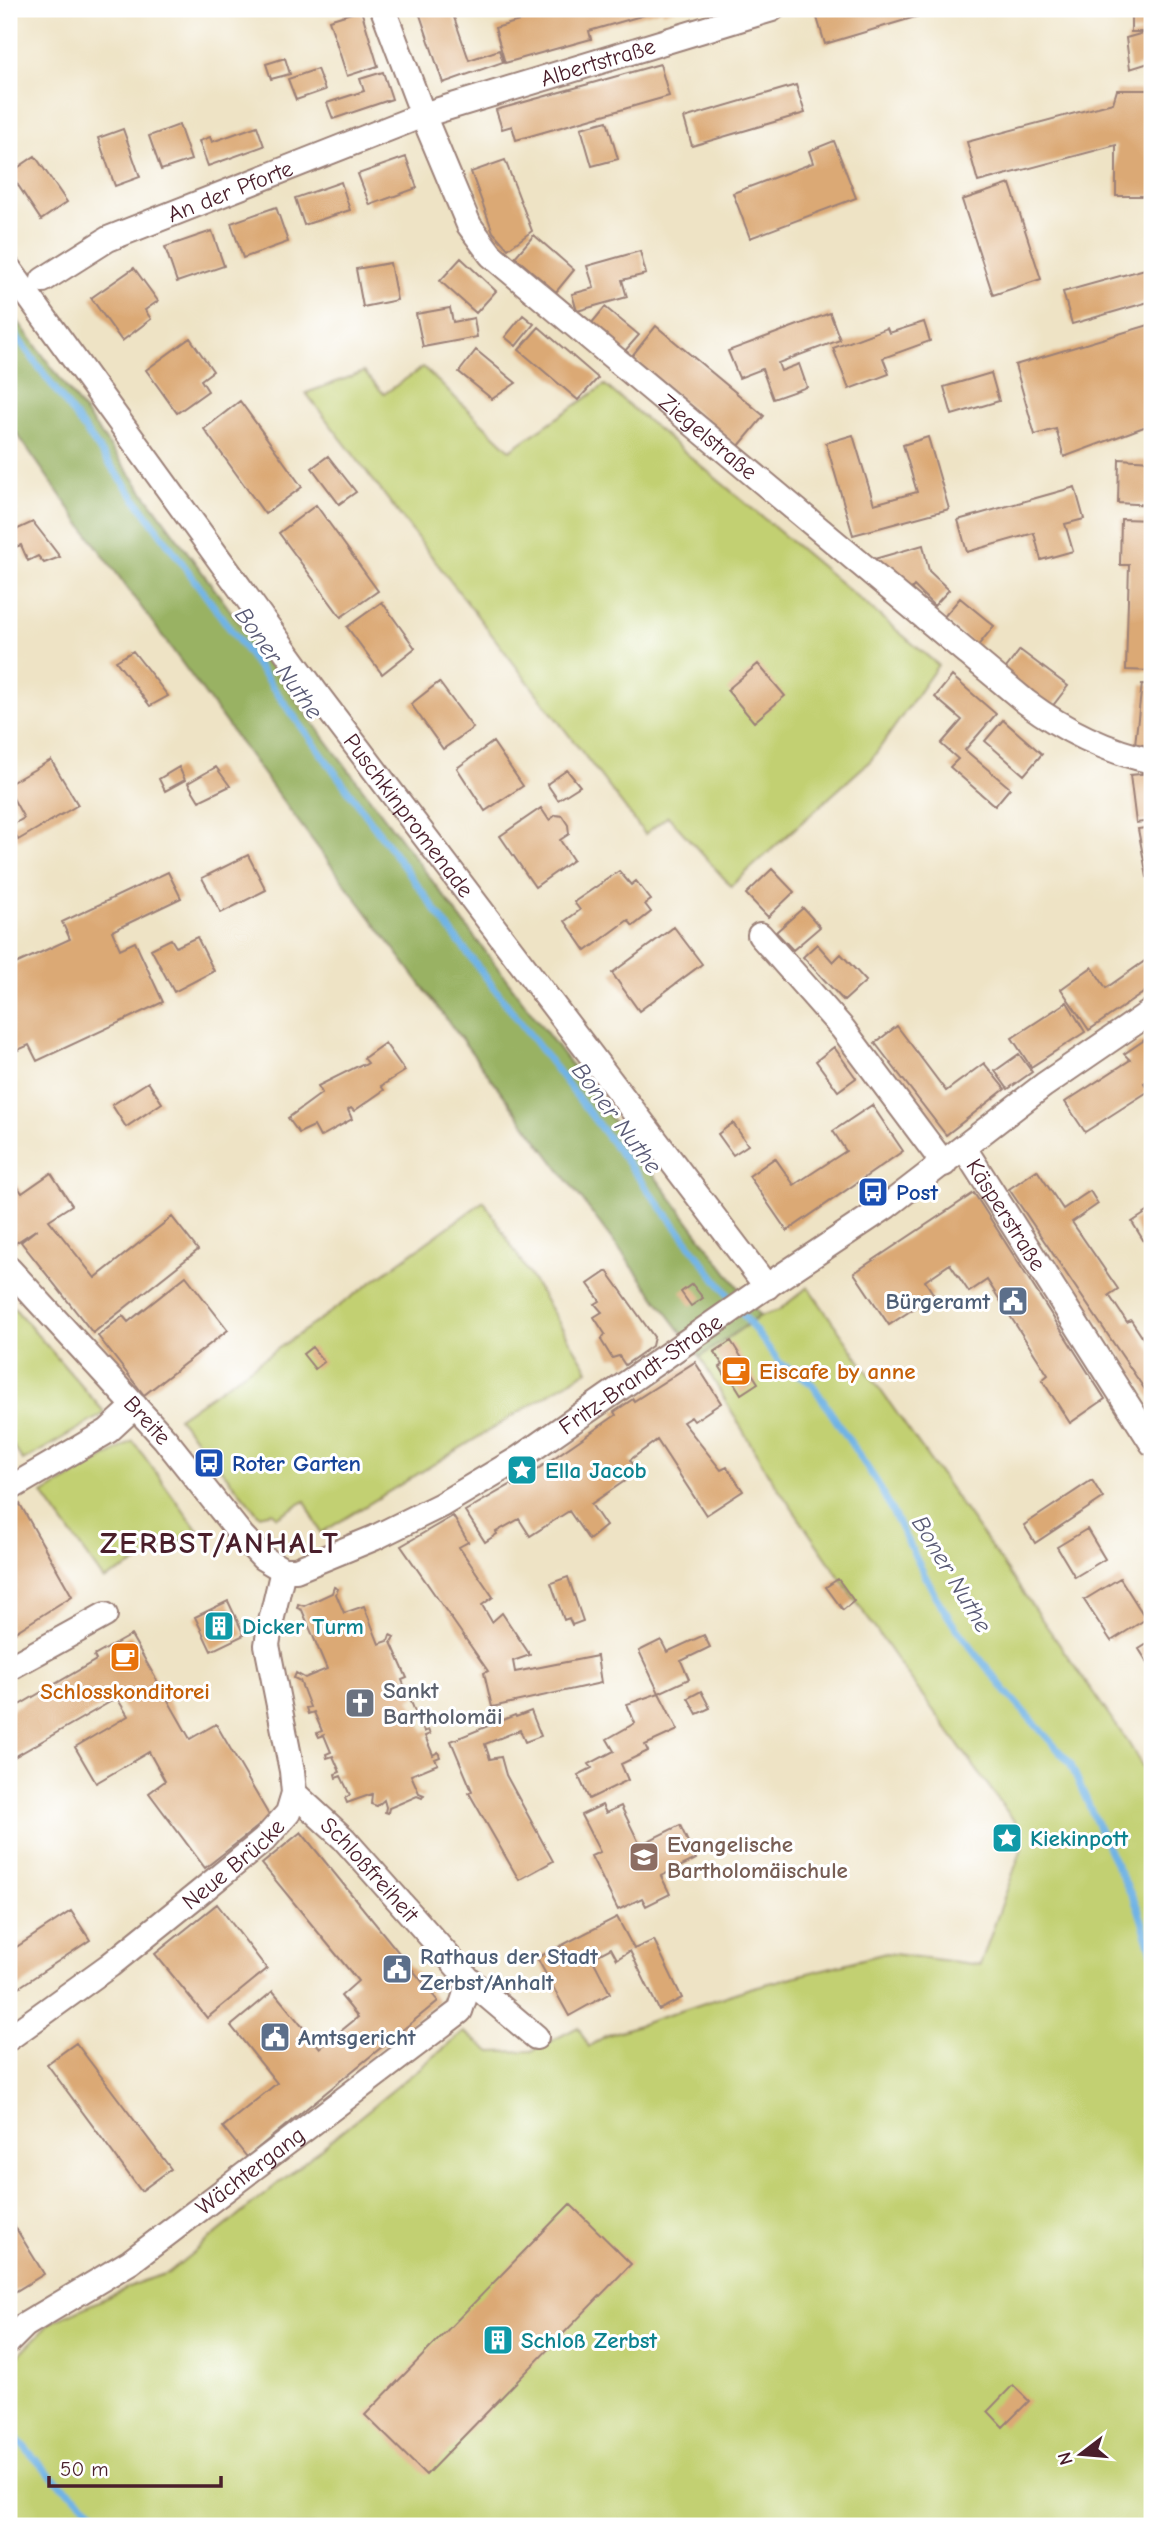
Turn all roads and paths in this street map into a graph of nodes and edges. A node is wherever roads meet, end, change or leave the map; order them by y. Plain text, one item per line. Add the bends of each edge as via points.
1 (383, 9) edge
2 (759, 11) edge
3 (423, 115) junction
4 (9, 269) edge
5 (43, 279) dead end
6 (1152, 761) edge
7 (760, 935) dead end
8 (1152, 1011) edge
9 (964, 1148) junction
10 (944, 1164) junction
11 (9, 1269) edge
12 (761, 1290) junction
13 (135, 1406) junction
14 (1152, 1443) edge
15 (9, 1489) edge
16 (283, 1570) junction
17 (105, 1615) dead end
18 (9, 1668) edge
19 (294, 1793) junction
20 (470, 1981) junction
21 (536, 2037) dead end
22 (9, 2038) edge
23 (9, 2341) edge

1 - 3 street, Ziegelstraße
2 - 3 street, Albertstraße
3 - 5 street, An der Pforte via 108,239
3 - 6 street, Ziegelstraße via 469,225 491,255 1026,702 1107,749
4 - 12 street, Puschkinpromenade via 316,692
7 - 10 street, Käsperstraße via 843,1029
8 - 9 street
9 - 10 street, Käsperstraße
9 - 14 street, Käsperstraße
10 - 12 street, Fritz-Brandt-Straße
11 - 13 street, Breite
12 - 16 street, Fritz-Brandt-Straße via 518,1460 374,1538 296,1570
13 - 15 street via 108,1431
13 - 16 street, Breite via 242,1536 263,1558
16 - 19 street, Neue Brücke via 268,1645
17 - 18 street
19 - 20 street, Schloßfreiheit via 344,1839
19 - 22 street, Neue Brücke via 288,1813 264,1840 110,1965
20 - 21 street, Schloßfreiheit
20 - 23 street, Wächtergang via 460,2011 130,2262 25,2325

